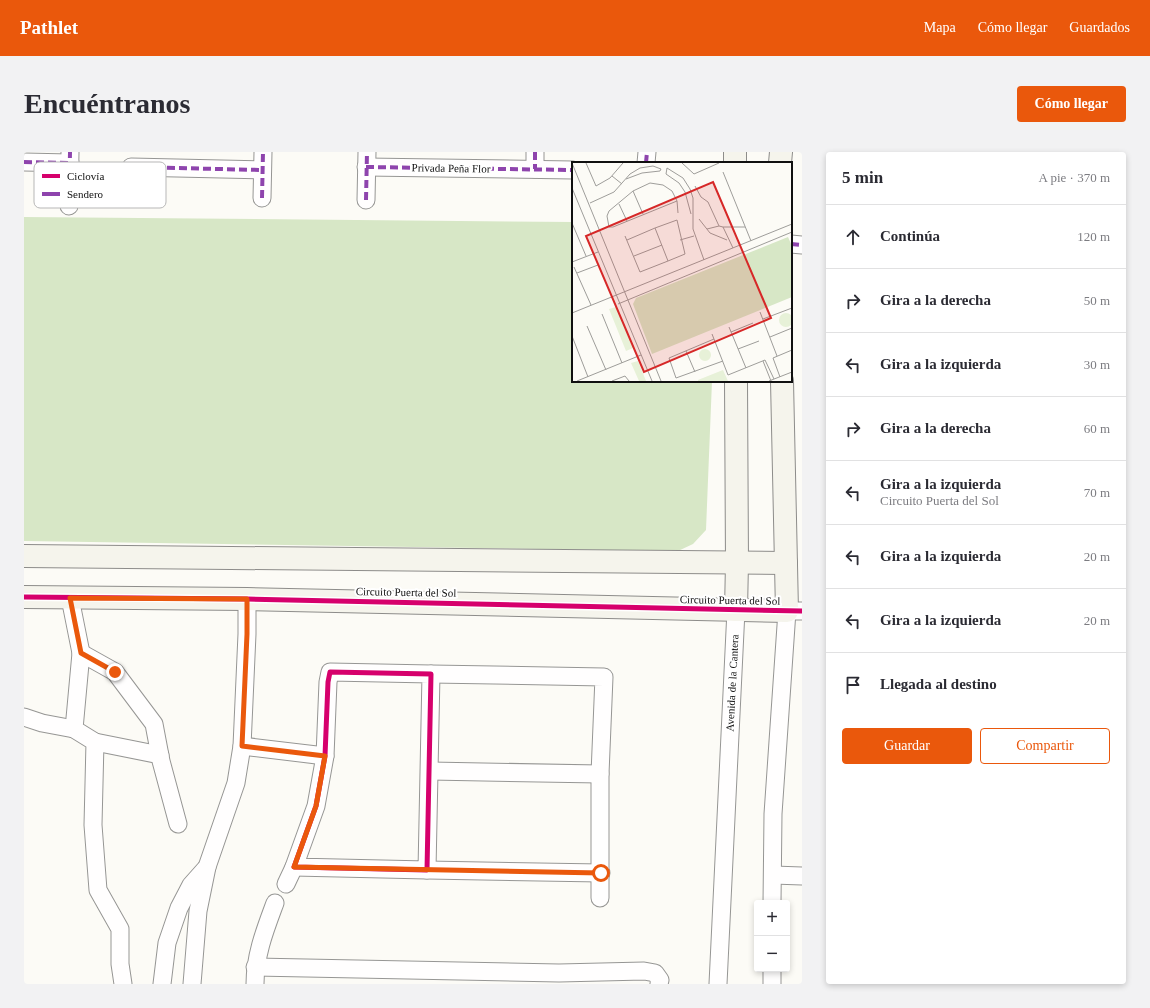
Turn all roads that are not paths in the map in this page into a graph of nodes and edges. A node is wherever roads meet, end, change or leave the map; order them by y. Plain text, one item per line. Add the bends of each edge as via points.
1 (262, 152) edge
2 (535, 152) edge
3 (647, 152) edge
4 (70, 158) edge
5 (367, 159) edge
6 (24, 162) edge
7 (646, 162) edge
8 (166, 168) edge
9 (535, 169) junction
10 (262, 170) junction
11 (572, 170) edge
12 (262, 198) dead end
13 (366, 200) dead end
14 (792, 244) edge
15 (802, 245) edge
16 (736, 382) edge
17 (782, 382) edge
18 (24, 556) edge
19 (737, 563) junction
20 (786, 563) junction
21 (24, 597) edge
22 (70, 598) junction
23 (247, 599) junction
24 (736, 610) junction
25 (795, 611) edge
26 (81, 653) junction
27 (431, 674) junction
28 (24, 717) edge
29 (74, 729) junction
30 (95, 742) junction
31 (242, 746) junction
32 (160, 755) junction
33 (325, 756) junction
34 (430, 771) junction
35 (600, 774) junction
36 (178, 824) dead end
37 (207, 867) junction
38 (294, 867) junction
39 (427, 870) junction
40 (601, 873) junction
41 (772, 875) junction
42 (802, 876) edge
43 (286, 884) dead end
44 (600, 898) dead end
45 (772, 900) edge
46 (275, 903) dead end
47 (255, 967) junction
48 (772, 972) edge
49 (458, 977) edge
50 (559, 979) edge
51 (123, 984) edge
52 (162, 984) edge
53 (192, 984) edge
54 (255, 984) edge
55 (659, 984) edge
56 (718, 984) edge
57 (772, 984) edge

1 - 10 street
2 - 9 street
3 - 7 street
4 - 6 street
5 - 9 street, Privada Peña Flor
5 - 13 street, Privada Peña Flor
8 - 10 street
9 - 11 street, Privada Peña Flor
10 - 12 street
14 - 15 street
16 - 19 street, Avenida de la Cantera
17 - 20 street
18 - 19 street
19 - 20 street
19 - 24 street, Avenida de la Cantera
20 - 25 street
21 - 22 street, Circuito Puerta del Sol
22 - 23 street, Circuito Puerta del Sol
22 - 26 street
23 - 24 street, Circuito Puerta del Sol
23 - 31 street
24 - 25 street, Circuito Puerta del Sol
24 - 56 street, Avenida de la Cantera
25 - 41 street via 773,814
26 - 29 street
26 - 32 street via 115,672 154,724
27 - 33 street via 330,672
27 - 34 street
27 - 35 street via 604,677
28 - 29 street
29 - 30 street
30 - 32 street
30 - 51 street via 93,825 98,890 120,929
31 - 33 street
31 - 37 street via 236,783
32 - 36 street
33 - 38 street via 316,806
34 - 35 street
34 - 39 street
35 - 40 street
37 - 52 street via 191,885 179,908 167,943
37 - 53 street via 198,912
38 - 39 street
38 - 43 street
39 - 40 street
40 - 44 street
41 - 42 street
41 - 45 street
46 - 47 street via 260,942
47 - 49 street
47 - 54 street
48 - 57 street
49 - 50 street
50 - 55 street via 644,971 656,973 660,980

